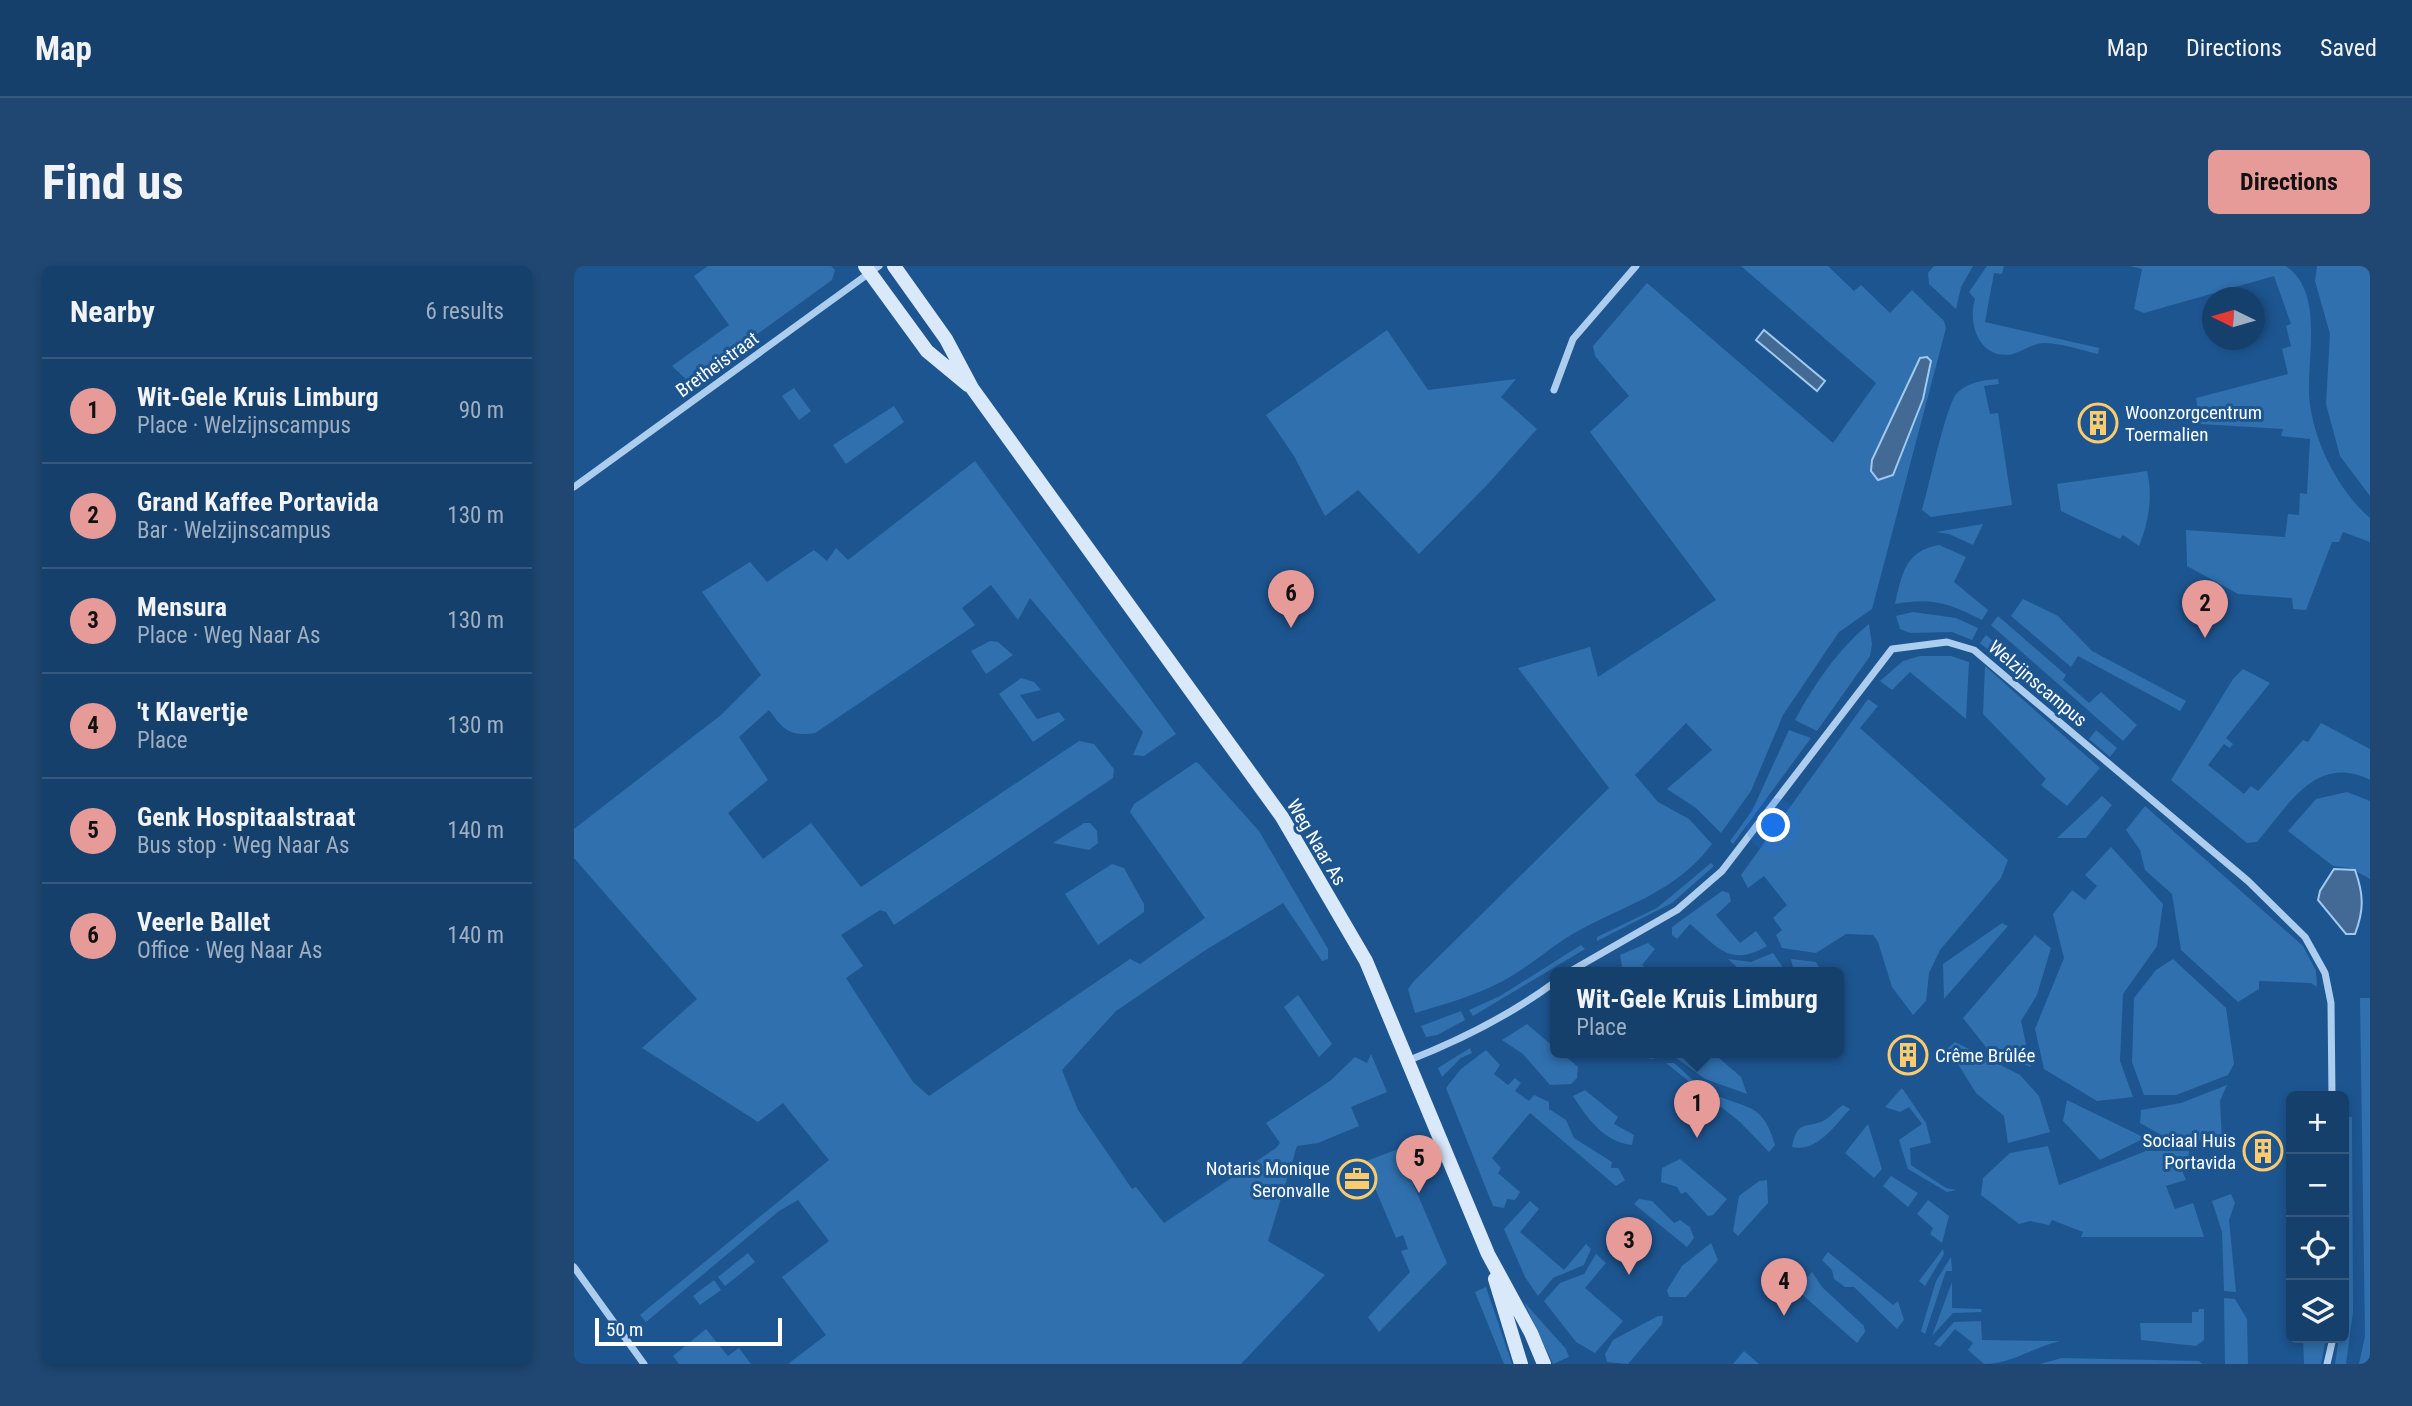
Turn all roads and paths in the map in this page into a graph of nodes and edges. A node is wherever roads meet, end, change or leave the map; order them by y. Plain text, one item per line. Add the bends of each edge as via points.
1 (894, 266) edge
2 (1636, 266) edge
3 (871, 268) edge
4 (972, 388) junction
5 (1554, 390) dead end
6 (574, 487) edge
7 (1578, 967) edge
8 (1550, 986) edge
9 (1408, 1061) junction
10 (2332, 1091) edge
11 (1488, 1254) junction
12 (574, 1267) edge
13 (2332, 1343) edge
14 (644, 1364) edge
15 (1521, 1364) edge
16 (1544, 1364) edge
17 (2328, 1364) edge

1 - 4 main road, Weg Naar As via 947,339
2 - 5 street via 1573,339
3 - 4 main road, Weg Naar As via 927,351
3 - 6 street, Bretheistraat
4 - 9 main road, Weg Naar As via 1282,817 1366,961
7 - 10 street, Welzijnscampus via 1678,910 1722,871 1892,649 1947,642 1974,650 2248,881 2305,937 2325,973 2331,1003
8 - 9 street via 1476,1032
9 - 11 main road, Weg Naar As
11 - 15 main road
11 - 16 main road, Weg Naar As
12 - 14 street
13 - 17 street

